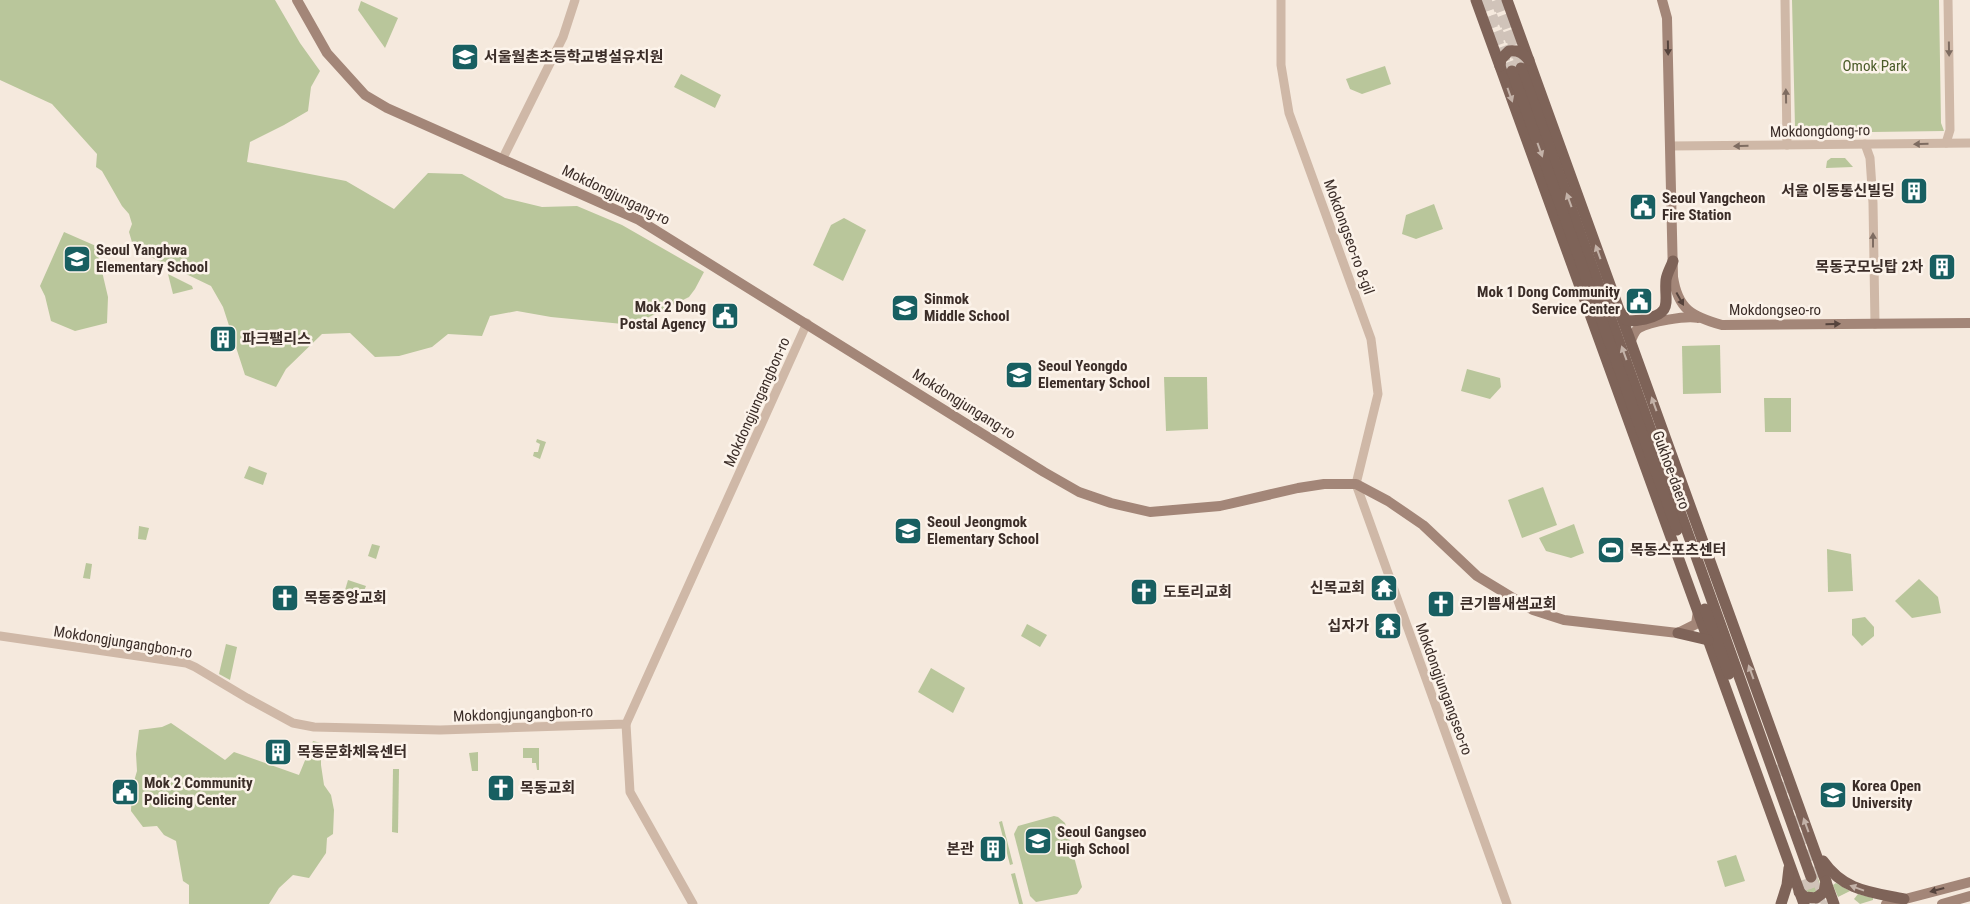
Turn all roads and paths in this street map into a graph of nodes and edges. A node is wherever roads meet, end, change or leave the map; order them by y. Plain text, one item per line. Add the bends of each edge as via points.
1 (297, 0) edge
2 (576, 0) edge
3 (1281, 0) edge
4 (1476, 0) edge
5 (1507, 0) edge
6 (1662, 0) edge
7 (1785, 0) edge
8 (1948, 0) edge
9 (1500, 66) junction
10 (1521, 67) junction
11 (1946, 143) junction
12 (1970, 143) edge
13 (1865, 144) junction
14 (1787, 145) junction
15 (1670, 146) junction
16 (502, 160) junction
17 (1673, 261) junction
18 (1620, 311) junction
19 (1699, 318) junction
20 (807, 323) junction
21 (1970, 323) edge
22 (1874, 324) junction
23 (1631, 341) junction
24 (1356, 484) junction
25 (1698, 610) junction
26 (1678, 634) junction
27 (0, 636) edge
28 (1708, 640) junction
29 (626, 724) junction
30 (1814, 848) junction
31 (1789, 864) junction
32 (1807, 878) tunnel mouth
33 (1826, 881) junction
34 (1970, 882) edge
35 (1799, 892) junction
36 (1970, 896) edge
37 (1904, 899) junction
38 (693, 904) edge
39 (1507, 904) edge
40 (1781, 904) edge
41 (1804, 904) edge
42 (1834, 904) edge
43 (1886, 904) edge
44 (1942, 904) edge

1 - 16 main road, Mokdongjungang-ro via 327,53 365,95
2 - 16 street via 563,37
3 - 24 street, Mokdongseo-ro 8-gil via 1281,65 1289,113 1371,339 1378,394
4 - 9 main road
5 - 10 main road
6 -> 15 main road, Mokdongseo-ro via 1667,18
14 -> 7 street
8 -> 11 street via 1950,130
9 - 10 main road via 1501,59 1509,51 1516,50 1523,53
9 -> 25 main road
18 -> 10 main road
10 - 32 main road, Gukhoe-daero
11 - 12 street, Mokdongdong-ro
11 -> 13 street, Mokdongdong-ro
13 - 14 street, Mokdongdong-ro
22 -> 13 street via 1873,203 1870,158
14 -> 15 street, Mokdongdong-ro
15 - 17 main road, Mokdongseo-ro
16 - 20 main road, Mokdongjungang-ro via 639,220
17 - 18 main road via 1666,278 1668,300 1663,311 1654,317 1633,321 1626,320
17 -> 19 main road, Mokdongseo-ro via 1676,292 1688,310
18 - 23 main road
19 -> 22 main road, Mokdongseo-ro via 1722,325
19 - 23 main road via 1643,327 1635,332
20 - 24 main road, Mokdongjungang-ro via 1044,472 1079,492 1111,503 1150,512 1220,506 1324,484
20 - 29 street, Mokdongjungangbon-ro
21 - 22 main road, Mokdongseo-ro
30 -> 23 main road
24 - 26 main road, Mokdongjungang-ro via 1423,524 1477,576 1533,610 1564,620
24 - 39 street, Mokdongjungangseo-ro
25 - 26 main road via 1696,624
25 - 28 main road
26 - 28 main road
27 - 29 street, Mokdongjungangbon-ro via 186,663 293,723 314,727 440,730
28 - 31 main road
29 - 38 street via 630,792
30 - 33 main road
37 -> 30 main road via 1849,886 1830,870
31 - 35 main road
31 - 40 main road
33 - 35 main road via 1824,892 1816,898 1805,897
33 - 42 main road
34 -> 37 main road
35 - 41 main road
36 - 44 main road
37 - 43 main road

